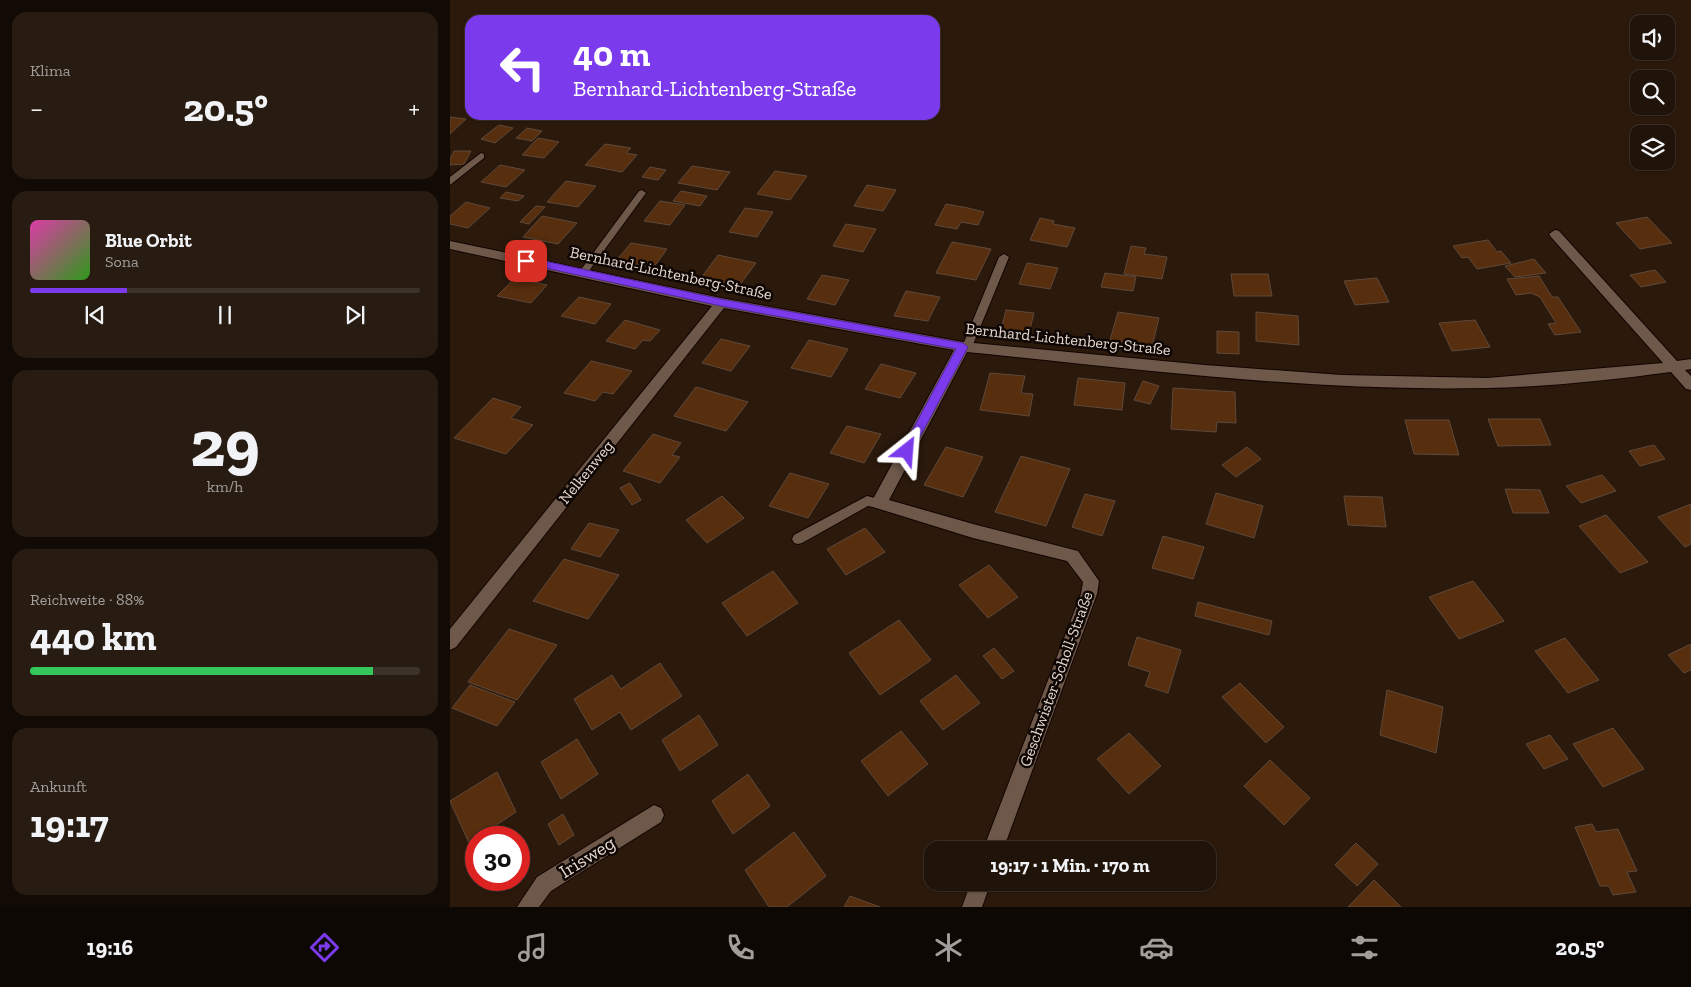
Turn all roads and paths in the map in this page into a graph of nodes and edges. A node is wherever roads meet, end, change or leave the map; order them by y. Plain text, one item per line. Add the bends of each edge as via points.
1 (481, 156) dead end
2 (450, 182) edge
3 (642, 194) dead end
4 (1555, 234) dead end
5 (450, 244) edge
6 (1004, 257) dead end
7 (582, 273) junction
8 (721, 303) junction
9 (965, 347) junction
10 (1691, 364) edge
11 (1673, 367) junction
12 (1691, 385) edge
13 (879, 503) junction
14 (798, 539) dead end
15 (450, 642) edge
16 (654, 815) dead end
17 (996, 841) edge
18 (978, 891) edge
19 (527, 907) edge
20 (972, 907) edge

1 - 2 lane
3 - 7 lane
4 - 11 street
5 - 7 street, Bernhard-Lichtenberg-Straße
6 - 9 lane
7 - 8 street, Bernhard-Lichtenberg-Straße
8 - 9 street, Bernhard-Lichtenberg-Straße
8 - 15 street, Nelkenweg
9 - 11 street, Bernhard-Lichtenberg-Straße via 1342,380 1487,383
9 - 13 street
10 - 11 street, Bernhard-Lichtenberg-Straße
11 - 12 street
13 - 14 lane via 867,501
13 - 17 street, Geschwister-Scholl-Straße via 1072,556 1090,581 1089,594
16 - 19 street, Irisweg via 544,884
18 - 20 street

